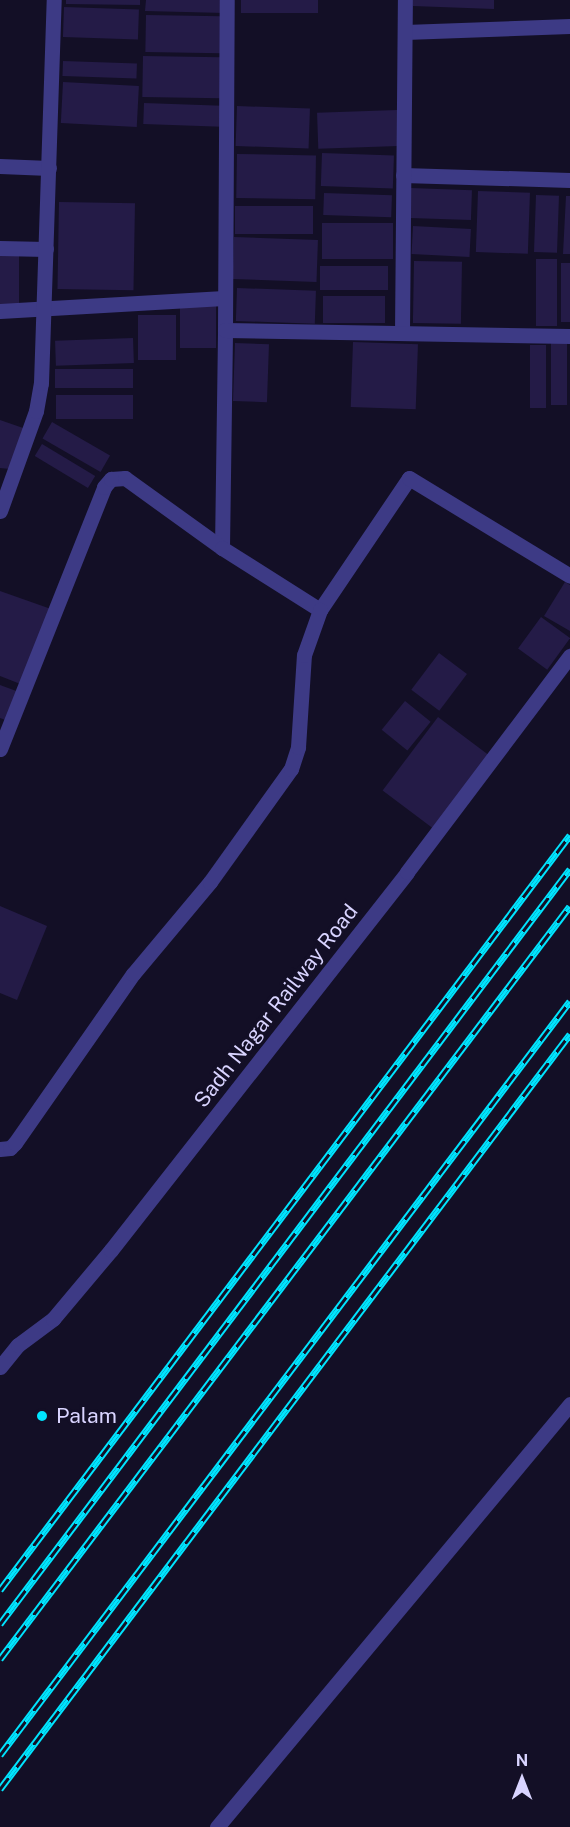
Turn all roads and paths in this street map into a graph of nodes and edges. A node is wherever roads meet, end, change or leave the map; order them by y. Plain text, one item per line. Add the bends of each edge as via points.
1 (54, 0) edge
2 (228, 0) edge
3 (405, 0) edge
4 (570, 26) edge
5 (405, 32) junction
6 (0, 166) edge
7 (49, 168) junction
8 (404, 175) junction
9 (570, 180) edge
10 (0, 248) edge
11 (46, 249) junction
12 (224, 298) junction
13 (0, 311) edge
14 (46, 311) junction
15 (225, 330) junction
16 (402, 332) junction
17 (570, 336) edge
18 (7, 479) edge
19 (0, 511) edge
20 (222, 548) junction
21 (570, 576) edge
22 (320, 610) junction
23 (570, 656) edge
24 (0, 750) edge
25 (0, 1149) edge
26 (0, 1367) edge
27 (570, 1404) edge
28 (217, 1827) edge

1 - 7 street
2 - 12 street
3 - 5 street
4 - 5 street
5 - 8 street
6 - 7 street
7 - 11 street
8 - 9 street
8 - 16 street
10 - 11 street
11 - 14 street
12 - 14 street
12 - 15 street
13 - 14 street
14 - 18 street via 36,411
15 - 16 street
15 - 20 street
16 - 17 street
18 - 19 street
20 - 22 street
20 - 24 street via 125,478 111,479 104,487
21 - 22 street via 409,478
22 - 25 street via 304,655 298,747 291,770 210,882 133,974 15,1143
23 - 26 street, Sadh Nagar Railway Road via 407,872 111,1250 53,1319 18,1345
27 - 28 street

